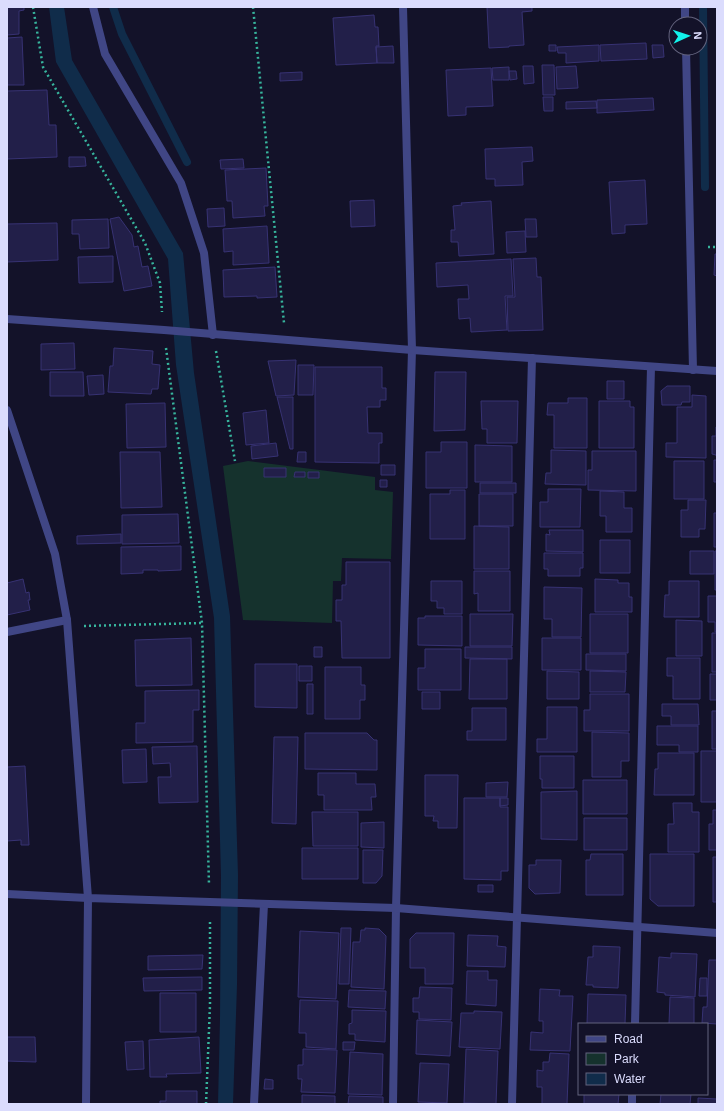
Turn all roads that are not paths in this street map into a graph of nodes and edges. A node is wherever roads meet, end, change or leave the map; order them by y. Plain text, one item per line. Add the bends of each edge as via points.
1 (93, 7) edge
2 (403, 7) edge
3 (686, 56) edge
4 (7, 319) edge
5 (213, 335) junction
6 (412, 350) junction
7 (532, 358) junction
8 (651, 367) junction
9 (693, 370) junction
10 (717, 371) edge
11 (7, 410) edge
12 (10, 432) edge
13 (67, 623) junction
14 (7, 632) edge
15 (7, 894) edge
16 (88, 898) junction
17 (264, 904) junction
18 (396, 908) junction
19 (517, 917) junction
20 (638, 926) junction
21 (717, 933) edge
22 (634, 1023) edge
23 (86, 1104) edge
24 (254, 1104) edge
25 (393, 1104) edge
26 (512, 1104) edge

1 - 5 street via 105,54 181,183 204,253
2 - 6 street
3 - 9 street
4 - 5 street
5 - 6 street
6 - 7 street
6 - 18 street
7 - 8 street
7 - 19 street
8 - 9 street
8 - 20 street
9 - 10 street
11 - 12 street
12 - 13 street via 55,554
13 - 14 street
13 - 16 street
15 - 16 street
16 - 17 street
16 - 23 street
17 - 18 street
17 - 24 street
18 - 19 street
18 - 25 street
19 - 20 street
19 - 26 street
20 - 21 street
20 - 22 street

